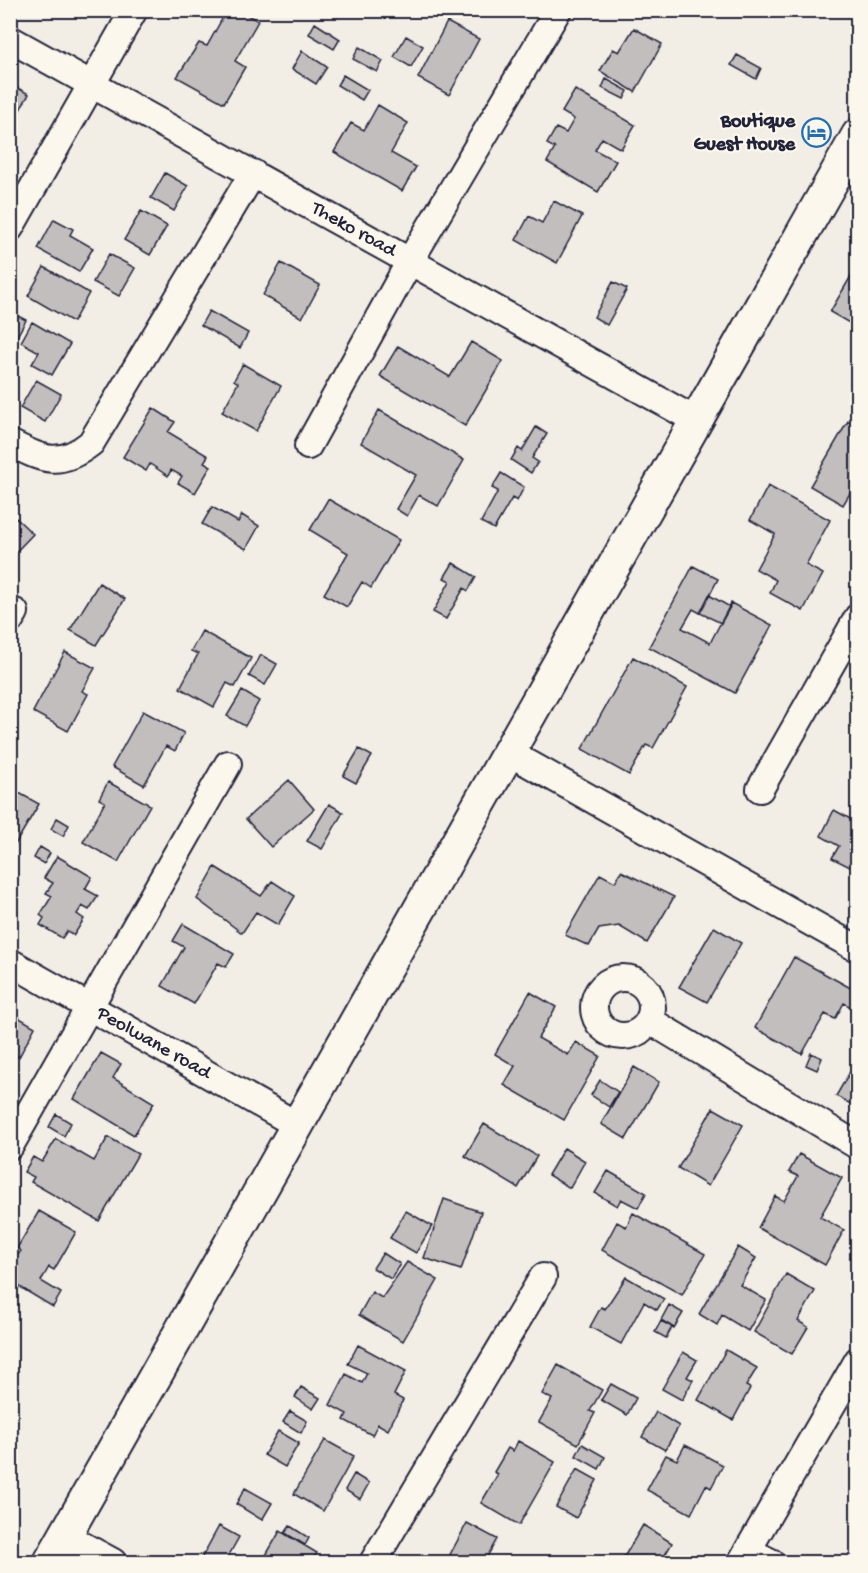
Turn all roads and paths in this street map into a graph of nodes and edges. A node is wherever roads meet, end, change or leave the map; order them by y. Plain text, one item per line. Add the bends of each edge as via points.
1 (134, 10) edge
2 (558, 10) edge
3 (10, 39) edge
4 (93, 83) junction
5 (858, 135) edge
6 (253, 173) junction
7 (10, 228) edge
8 (410, 261) junction
9 (696, 420) junction
10 (10, 443) edge
11 (308, 446) dead end
12 (858, 617) edge
13 (508, 752) junction
14 (228, 764) dead end
15 (760, 789) dead end
16 (858, 950) edge
17 (10, 962) edge
18 (89, 1007) junction
19 (649, 1020) dead end
20 (297, 1125) junction
21 (10, 1146) edge
22 (858, 1146) edge
23 (543, 1277) dead end
24 (858, 1360) edge
25 (57, 1549) edge
26 (744, 1557) edge
27 (113, 1563) edge
28 (373, 1563) edge
29 (771, 1563) edge

1 - 4 street
2 - 8 street
3 - 4 street, Theko road
4 - 6 street, Theko road
4 - 7 street
5 - 9 street
6 - 8 street, Theko road
6 - 10 street via 91,443 78,453 55,461 41,459
8 - 9 street, Theko road
8 - 11 street
9 - 13 street
12 - 15 street
13 - 16 street
13 - 20 street
14 - 18 street
17 - 18 street, Peolwane road
18 - 20 street, Peolwane road
18 - 21 street
19 - 22 street
20 - 25 street
23 - 28 street
24 - 26 street
25 - 27 street
26 - 29 street

